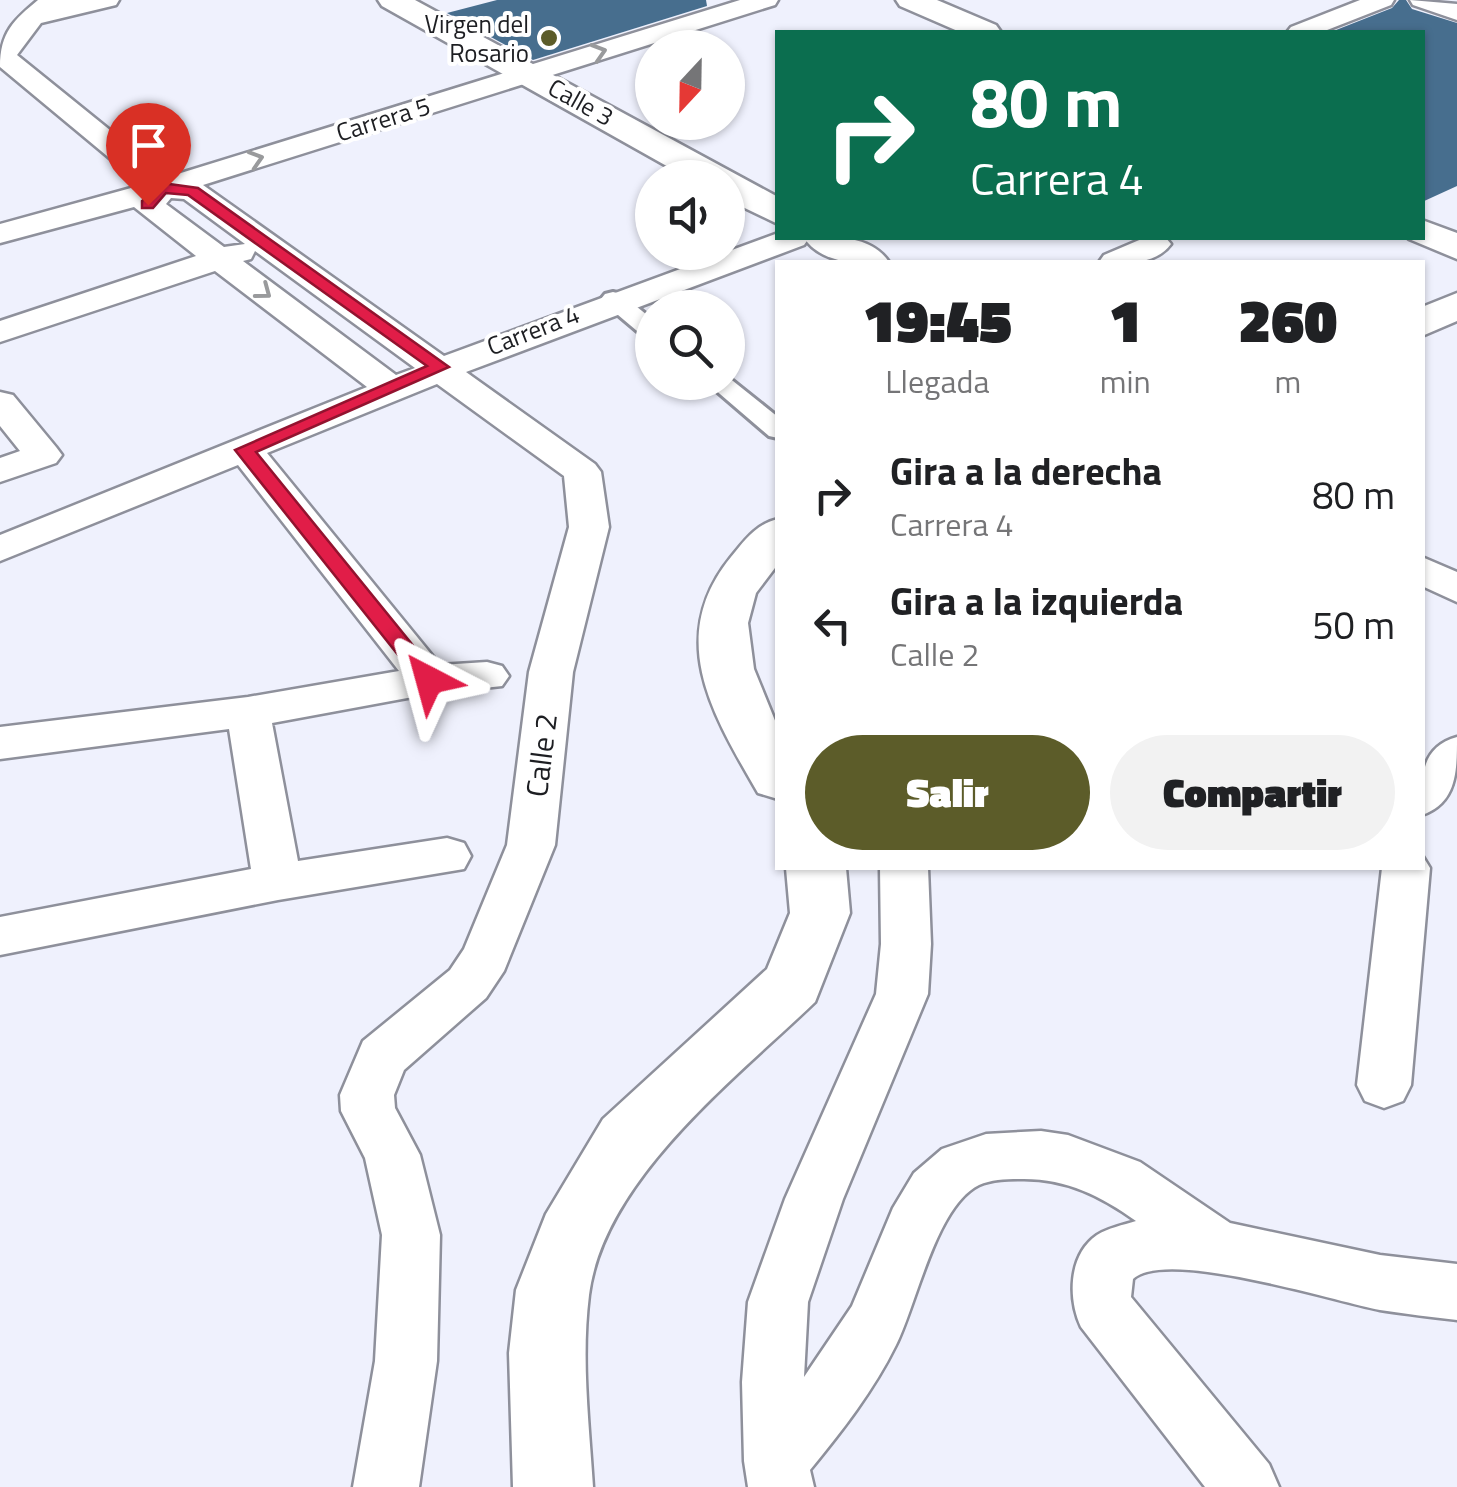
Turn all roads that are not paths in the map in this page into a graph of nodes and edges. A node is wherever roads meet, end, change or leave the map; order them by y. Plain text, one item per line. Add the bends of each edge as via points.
1 (108, 0) edge
2 (393, 0) edge
3 (766, 0) edge
4 (911, 0) edge
5 (1382, 0) edge
6 (1422, 0) edge
7 (33, 6) edge
8 (1457, 12) edge
9 (0, 25) edge
10 (980, 30) edge
11 (1305, 30) edge
12 (529, 74) junction
13 (683, 160) edge
14 (162, 188) junction
15 (745, 194) edge
16 (775, 210) edge
17 (1425, 232) edge
18 (0, 234) edge
19 (787, 240) edge
20 (827, 240) edge
21 (265, 242) junction
22 (1155, 244) dead end
23 (1457, 246) edge
24 (220, 259) junction
25 (866, 260) edge
26 (1119, 260) edge
27 (613, 299) junction
28 (1457, 305) edge
29 (635, 316) edge
30 (1425, 322) edge
31 (0, 332) edge
32 (440, 367) junction
33 (391, 388) junction
34 (740, 400) edge
35 (0, 403) edge
36 (775, 428) edge
37 (244, 450) junction
38 (0, 470) edge
39 (775, 536) edge
40 (0, 549) edge
41 (1425, 571) edge
42 (1457, 590) edge
43 (487, 676) dead end
44 (429, 680) junction
45 (248, 712) junction
46 (0, 743) edge
47 (1457, 753) edge
48 (775, 773) edge
49 (1425, 794) edge
50 (447, 856) dead end
51 (816, 870) edge
52 (904, 870) edge
53 (1406, 870) edge
54 (278, 882) junction
55 (0, 936) edge
56 (1384, 1085) dead end
57 (1213, 1244) junction
58 (1457, 1292) edge
59 (778, 1474) edge
60 (386, 1487) edge
61 (554, 1487) edge
62 (1246, 1487) edge

1 - 7 street
2 - 12 main road, Calle 3
12 -> 3 street, Carrera 5
4 - 10 main road
5 - 11 street
6 - 8 street
7 - 9 street
7 - 14 street, Calle 2 via 3,56
12 - 13 main road, Calle 3
14 -> 12 street, Carrera 5
14 - 18 street, Carrera 5
14 - 21 street, Calle 2 via 192,191
14 - 24 street via 148,205
15 - 16 main road
17 - 23 main road
19 - 27 street, Carrera 4
20 - 25 main road
21 - 24 street
21 - 32 street, Calle 2
22 - 26 street
24 - 31 street
24 -> 33 street
27 - 29 street
27 - 32 street, Carrera 4
28 - 30 main road
32 - 33 street, Carrera 4
32 - 60 street, Calle 2 via 582,472 589,528 551,672 531,845 486,957 468,984 382,1057 367,1095 368,1111 392,1155 411,1235 406,1361
33 - 37 street, Carrera 4
34 - 36 street
35 - 38 street via 43,455
37 - 40 street, Carrera 4
37 - 44 street
39 - 48 main road via 736,584 721,624 723,652 744,713
41 - 42 street
43 - 44 street
44 - 45 street
45 - 46 street
45 - 54 street
47 - 49 street
50 - 54 street
51 - 61 main road via 820,913 792,984 627,1140 582,1214 553,1290 548,1353
52 - 59 street via 902,994 814,1199 778,1302 772,1382
53 - 56 street
54 - 55 street
57 - 58 street
57 - 59 street via 1112,1174 1075,1158 1043,1152 968,1162 946,1177 930,1201 875,1324
57 - 62 street via 1123,1250 1103,1276 1102,1307

